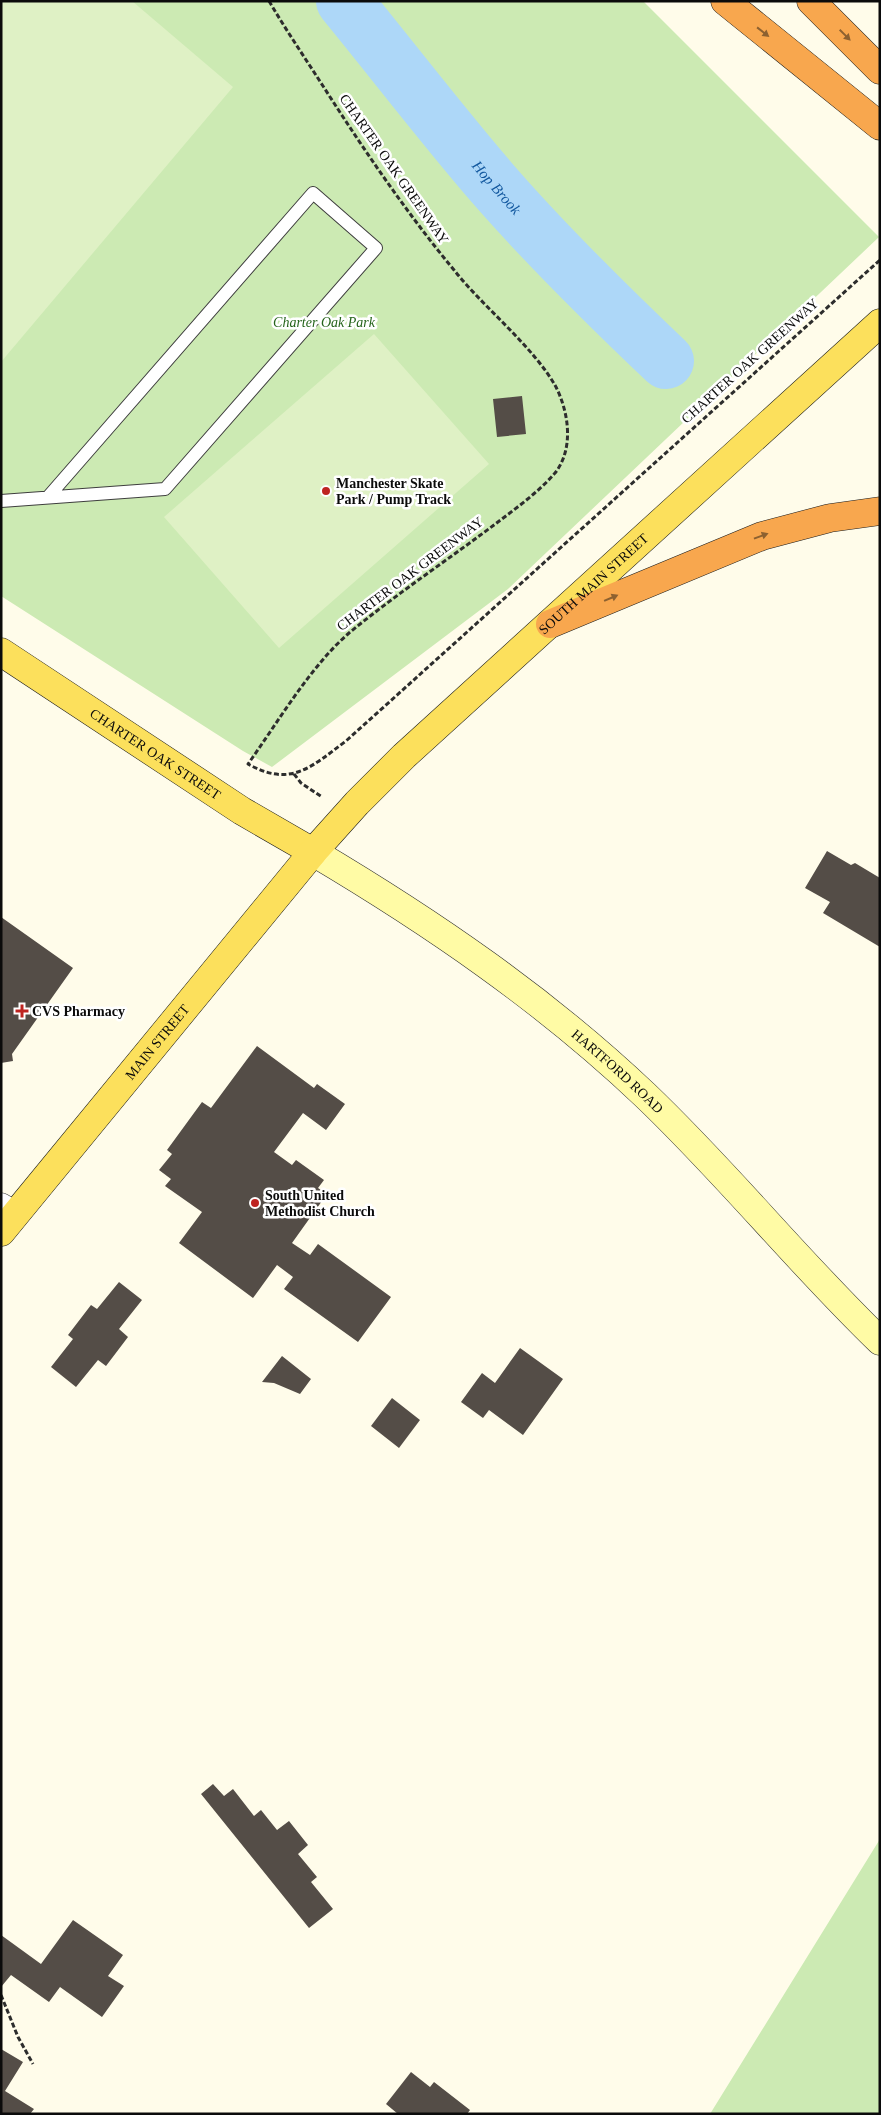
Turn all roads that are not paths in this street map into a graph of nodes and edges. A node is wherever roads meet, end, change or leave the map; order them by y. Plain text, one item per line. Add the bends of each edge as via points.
1 (725, 1) edge
2 (810, 1) edge
3 (880, 70) edge
4 (880, 126) edge
5 (880, 323) edge
6 (48, 497) junction
7 (1, 500) edge
8 (880, 511) edge
9 (550, 624) junction
10 (1, 652) edge
11 (313, 852) junction
12 (6, 1217) edge
13 (880, 1341) edge

1 -> 4 highway
2 -> 3 highway
5 - 9 main road, SOUTH MAIN STREET
6 - 6 lane via 313,193 376,248 165,489
6 - 7 lane
9 -> 8 highway via 762,536 830,518
9 - 11 main road, SOUTH MAIN STREET via 404,756
10 - 11 main road, CHARTER OAK STREET via 234,806
11 - 12 main road, MAIN STREET
11 - 13 main road, HARTFORD ROAD via 458,944 507,978 587,1042 684,1132

